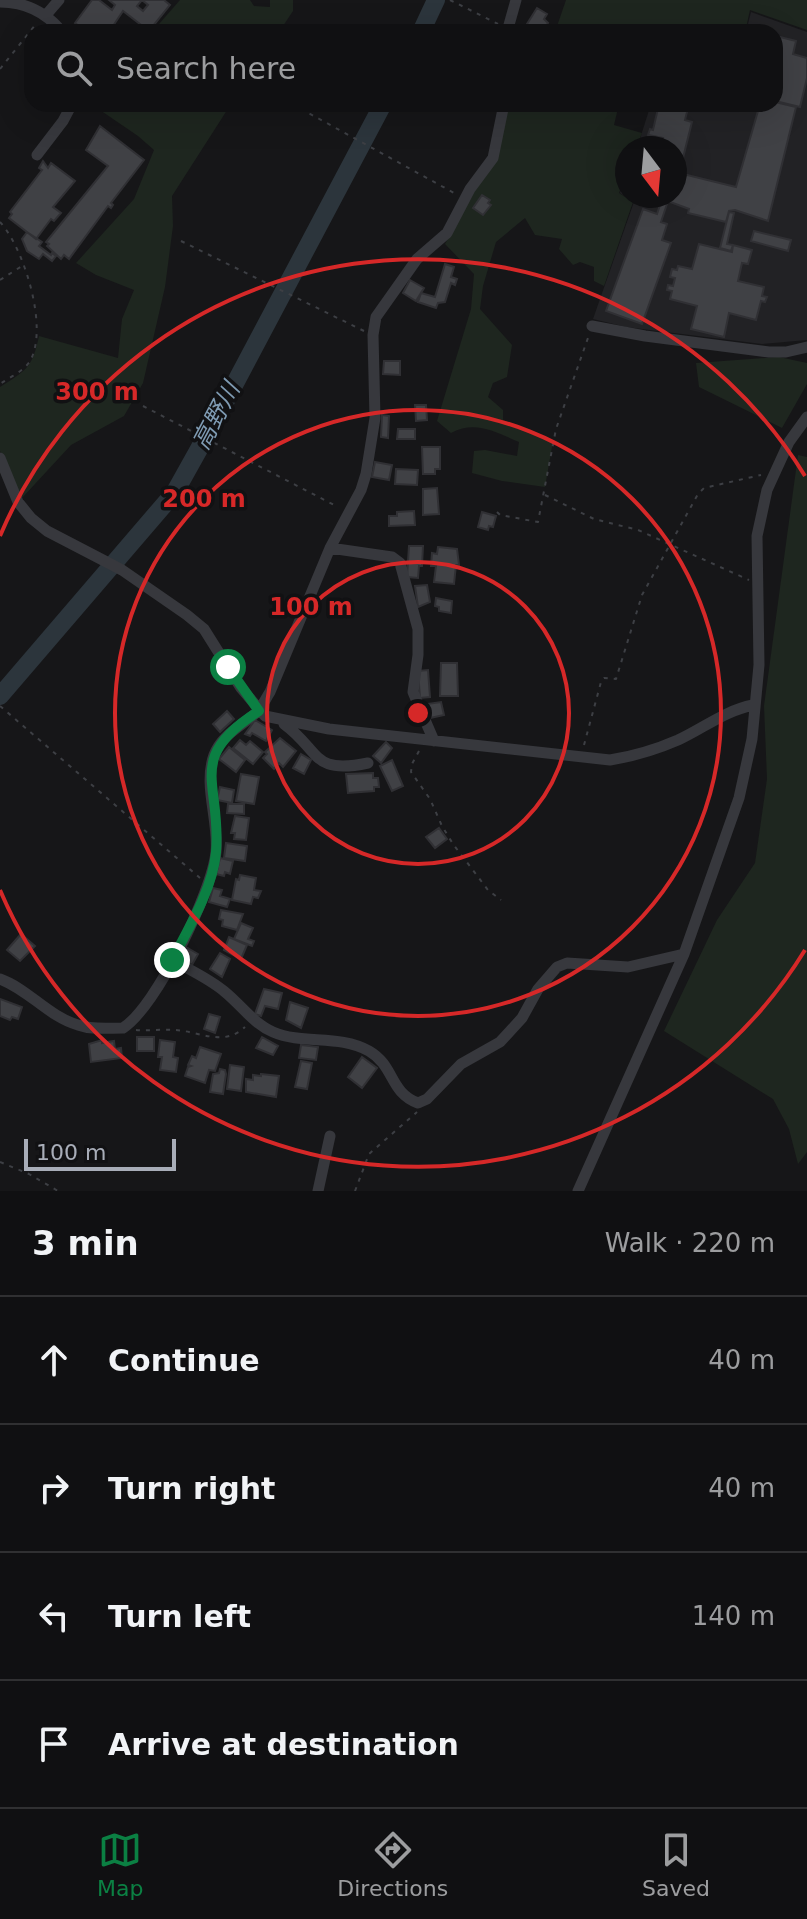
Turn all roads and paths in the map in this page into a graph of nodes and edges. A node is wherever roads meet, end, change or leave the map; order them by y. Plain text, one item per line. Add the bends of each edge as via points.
1 (59, 0) edge
2 (450, 0) edge
3 (516, 0) edge
4 (0, 2) edge
5 (46, 15) junction
6 (35, 24) edge
7 (54, 24) edge
8 (496, 24) edge
9 (509, 24) edge
10 (24, 38) edge
11 (0, 69) edge
12 (68, 112) edge
13 (307, 112) edge
14 (502, 112) edge
15 (37, 155) dead end
16 (465, 199) junction
17 (0, 222) edge
18 (181, 241) dead end
19 (23, 266) junction
20 (0, 280) edge
21 (592, 326) joint
22 (373, 335) junction
23 (807, 347) edge
24 (0, 384) edge
25 (143, 406) dead end
26 (807, 417) edge
27 (0, 458) edge
28 (774, 473) junction
29 (545, 495) junction
30 (497, 512) dead end
31 (349, 514) junction
32 (670, 545) junction
33 (330, 548) junction
34 (757, 584) junction
35 (753, 705) junction
36 (0, 706) edge
37 (259, 711) junction
38 (280, 721) junction
39 (430, 741) junction
40 (580, 759) junction
41 (368, 763) dead end
42 (207, 884) junction
43 (501, 900) dead end
44 (684, 954) junction
45 (172, 960) junction
46 (0, 979) edge
47 (254, 1018) junction
48 (123, 1028) junction
49 (418, 1103) junction
50 (330, 1136) dead end
51 (0, 1162) edge
52 (58, 1191) edge
53 (318, 1191) edge
54 (355, 1191) edge
55 (578, 1191) edge

1 - 5 street
2 - 8 path
3 - 9 street
4 - 5 street
5 - 6 path
5 - 7 street
10 - 11 path
12 - 15 street
13 - 16 path
14 - 16 street via 493,158
16 - 22 street via 447,233 417,259 376,317
17 - 19 path
18 - 22 path
19 - 20 path
19 - 24 path via 30,281 36,340 25,368
21 - 23 street via 769,352
21 - 29 path via 556,429
22 - 31 street via 372,448
25 - 31 path
26 - 28 street
27 - 37 street via 18,502 31,518 122,570 204,629
28 - 32 path via 704,488
28 - 34 street via 757,536
29 - 30 path via 538,522
29 - 32 path via 594,519
31 - 33 street
32 - 34 path
32 - 40 path via 642,595 616,679 601,682
33 - 37 street
33 - 39 street via 392,557 400,563 418,629 413,692
34 - 35 street via 759,665
35 - 40 street via 722,714 644,754
35 - 44 street via 752,739 739,798
36 - 42 path
37 - 38 street
37 - 42 street via 222,741 212,763 216,853
38 - 39 street
38 - 41 street via 323,763
39 - 40 street
39 - 43 path via 411,772 453,844
42 - 45 street
44 - 49 street via 628,967 557,967 500,1042 461,1064
44 - 55 street
45 - 47 street via 223,990
45 - 48 street via 147,1003
46 - 48 street via 78,1026
47 - 48 path via 238,1033 219,1038
47 - 49 street via 277,1034 343,1041 371,1053 389,1069 399,1092
49 - 54 path via 416,1116 369,1154
50 - 53 street
51 - 52 path

